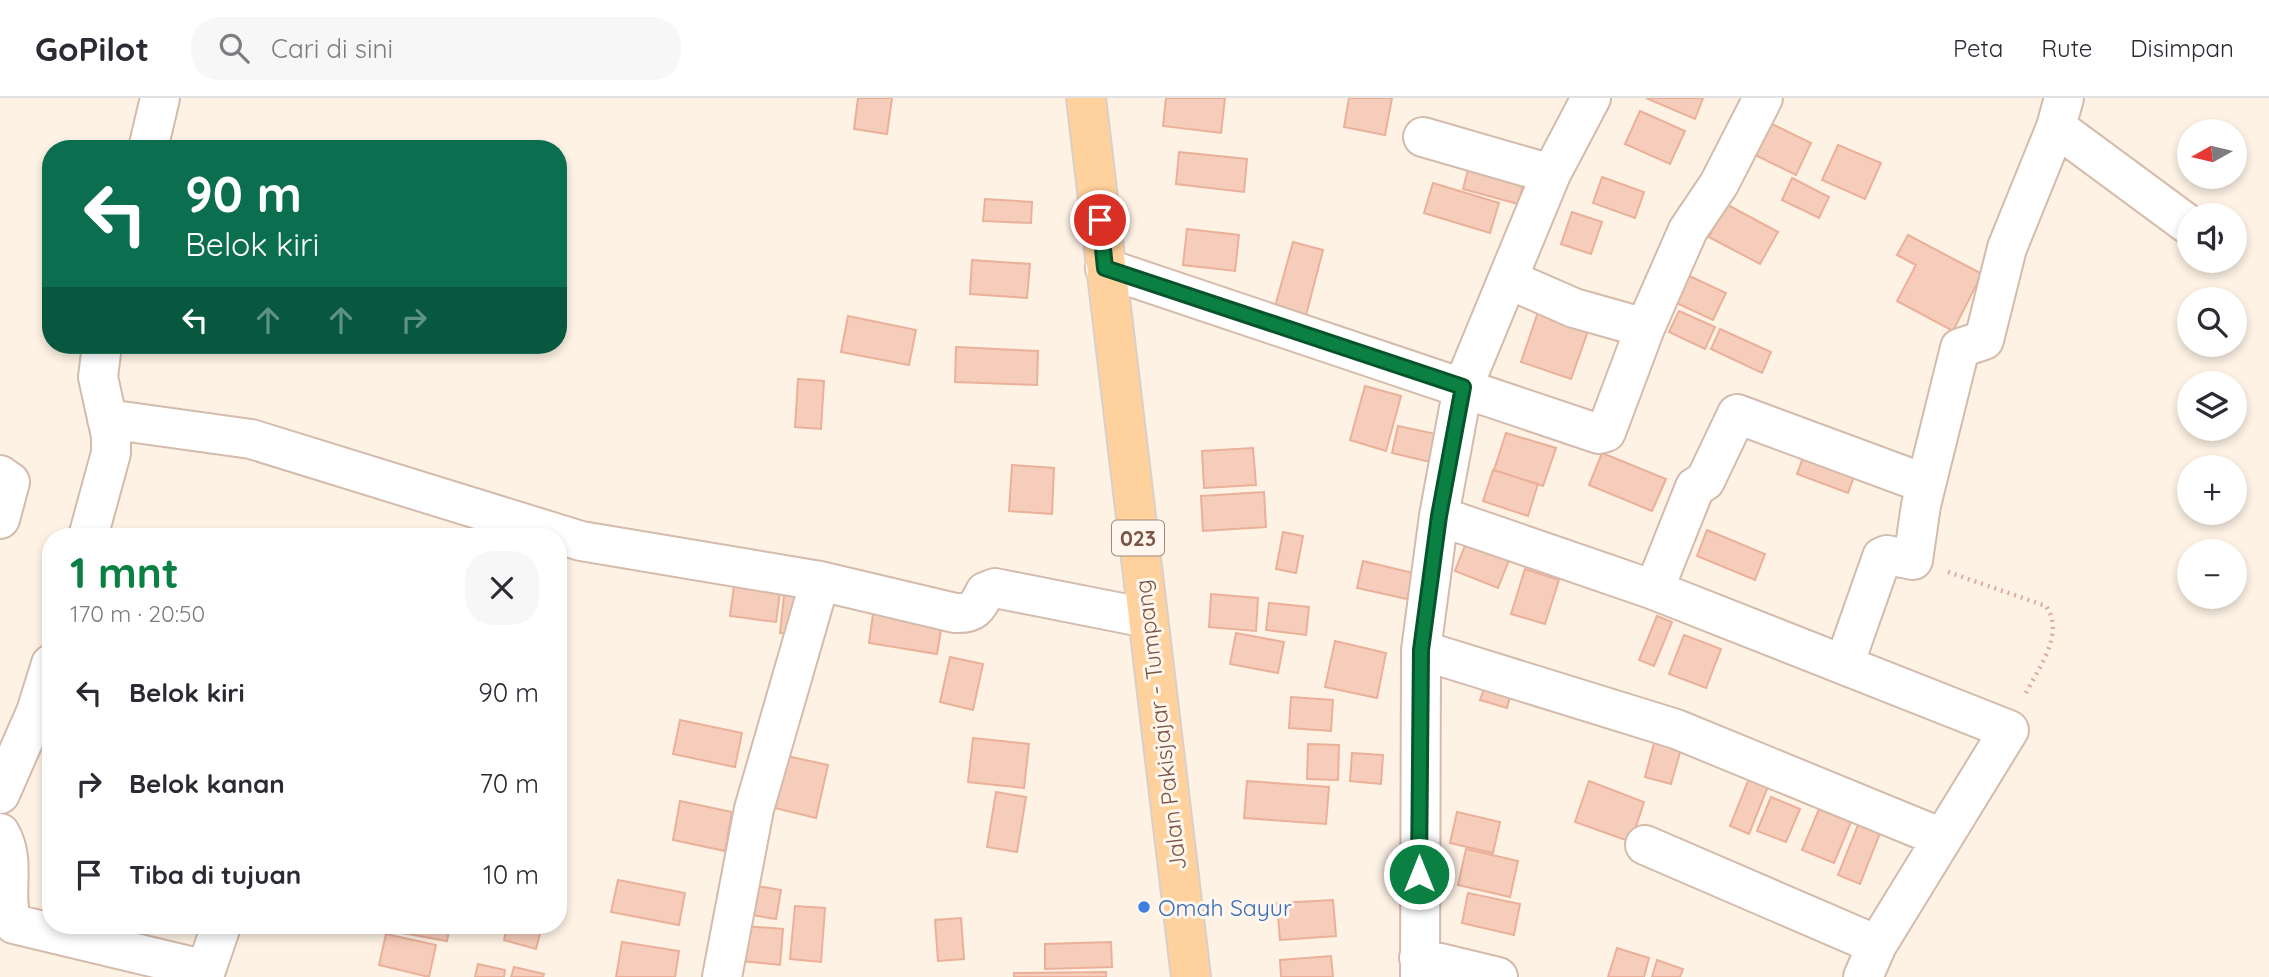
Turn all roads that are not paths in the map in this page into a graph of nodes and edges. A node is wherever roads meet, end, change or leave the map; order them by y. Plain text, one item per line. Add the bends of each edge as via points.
1 (160, 98) edge
2 (1086, 98) edge
3 (1591, 98) edge
4 (1762, 98) edge
5 (2060, 113) edge
6 (1423, 136) dead end
7 (150, 140) edge
8 (1551, 174) junction
9 (2177, 215) edge
10 (1105, 268) junction
11 (1510, 280) junction
12 (1645, 328) junction
13 (101, 354) edge
14 (1463, 387) junction
15 (107, 419) junction
16 (0, 475) edge
17 (1926, 484) junction
18 (1439, 516) junction
19 (0, 519) edge
20 (91, 528) edge
21 (535, 528) edge
22 (567, 537) edge
23 (820, 581) junction
24 (1654, 590) junction
25 (1147, 618) junction
26 (1421, 650) junction
27 (1844, 665) junction
28 (42, 693) edge
29 (0, 794) edge
30 (0, 833) edge
31 (1942, 838) junction
32 (1645, 845) dead end
33 (42, 931) edge
34 (52, 934) edge
35 (218, 934) edge
36 (1870, 961) edge
37 (1420, 967) edge
38 (202, 974) edge
39 (722, 977) edge
40 (1191, 977) edge
41 (1498, 977) edge

1 - 7 street
2 - 10 main road, Jalan Pakisjajar - Tumpang / 023
3 - 8 street
4 - 12 street via 1719,184 1688,230
5 - 9 street
5 - 17 street via 1972,344
6 - 8 street
8 - 11 street
10 - 14 street
10 - 25 main road, Jalan Pakisjajar - Tumpang / 023
11 - 12 street via 1574,309
11 - 14 street
12 - 14 street via 1603,434
13 - 15 street via 98,377
14 - 18 street
15 - 20 street via 111,453
15 - 21 street via 251,439
16 - 19 street via 10,482
17 - 24 street via 1737,414 1704,481 1695,487
17 - 27 street via 1913,560 1882,557
18 - 24 street
18 - 26 street
22 - 23 street
23 - 25 street via 955,613 969,614 985,592 995,588
23 - 39 street via 754,809
24 - 27 street
25 - 40 main road, Jalan Pakisjajar - Tumpang / 023
26 - 31 street via 1676,729
26 - 37 street
27 - 31 street via 2009,730
28 - 29 street
30 - 33 street via 8,852 2,906 7,918
31 - 36 street
32 - 36 street
34 - 38 street
35 - 38 street
37 - 41 street

